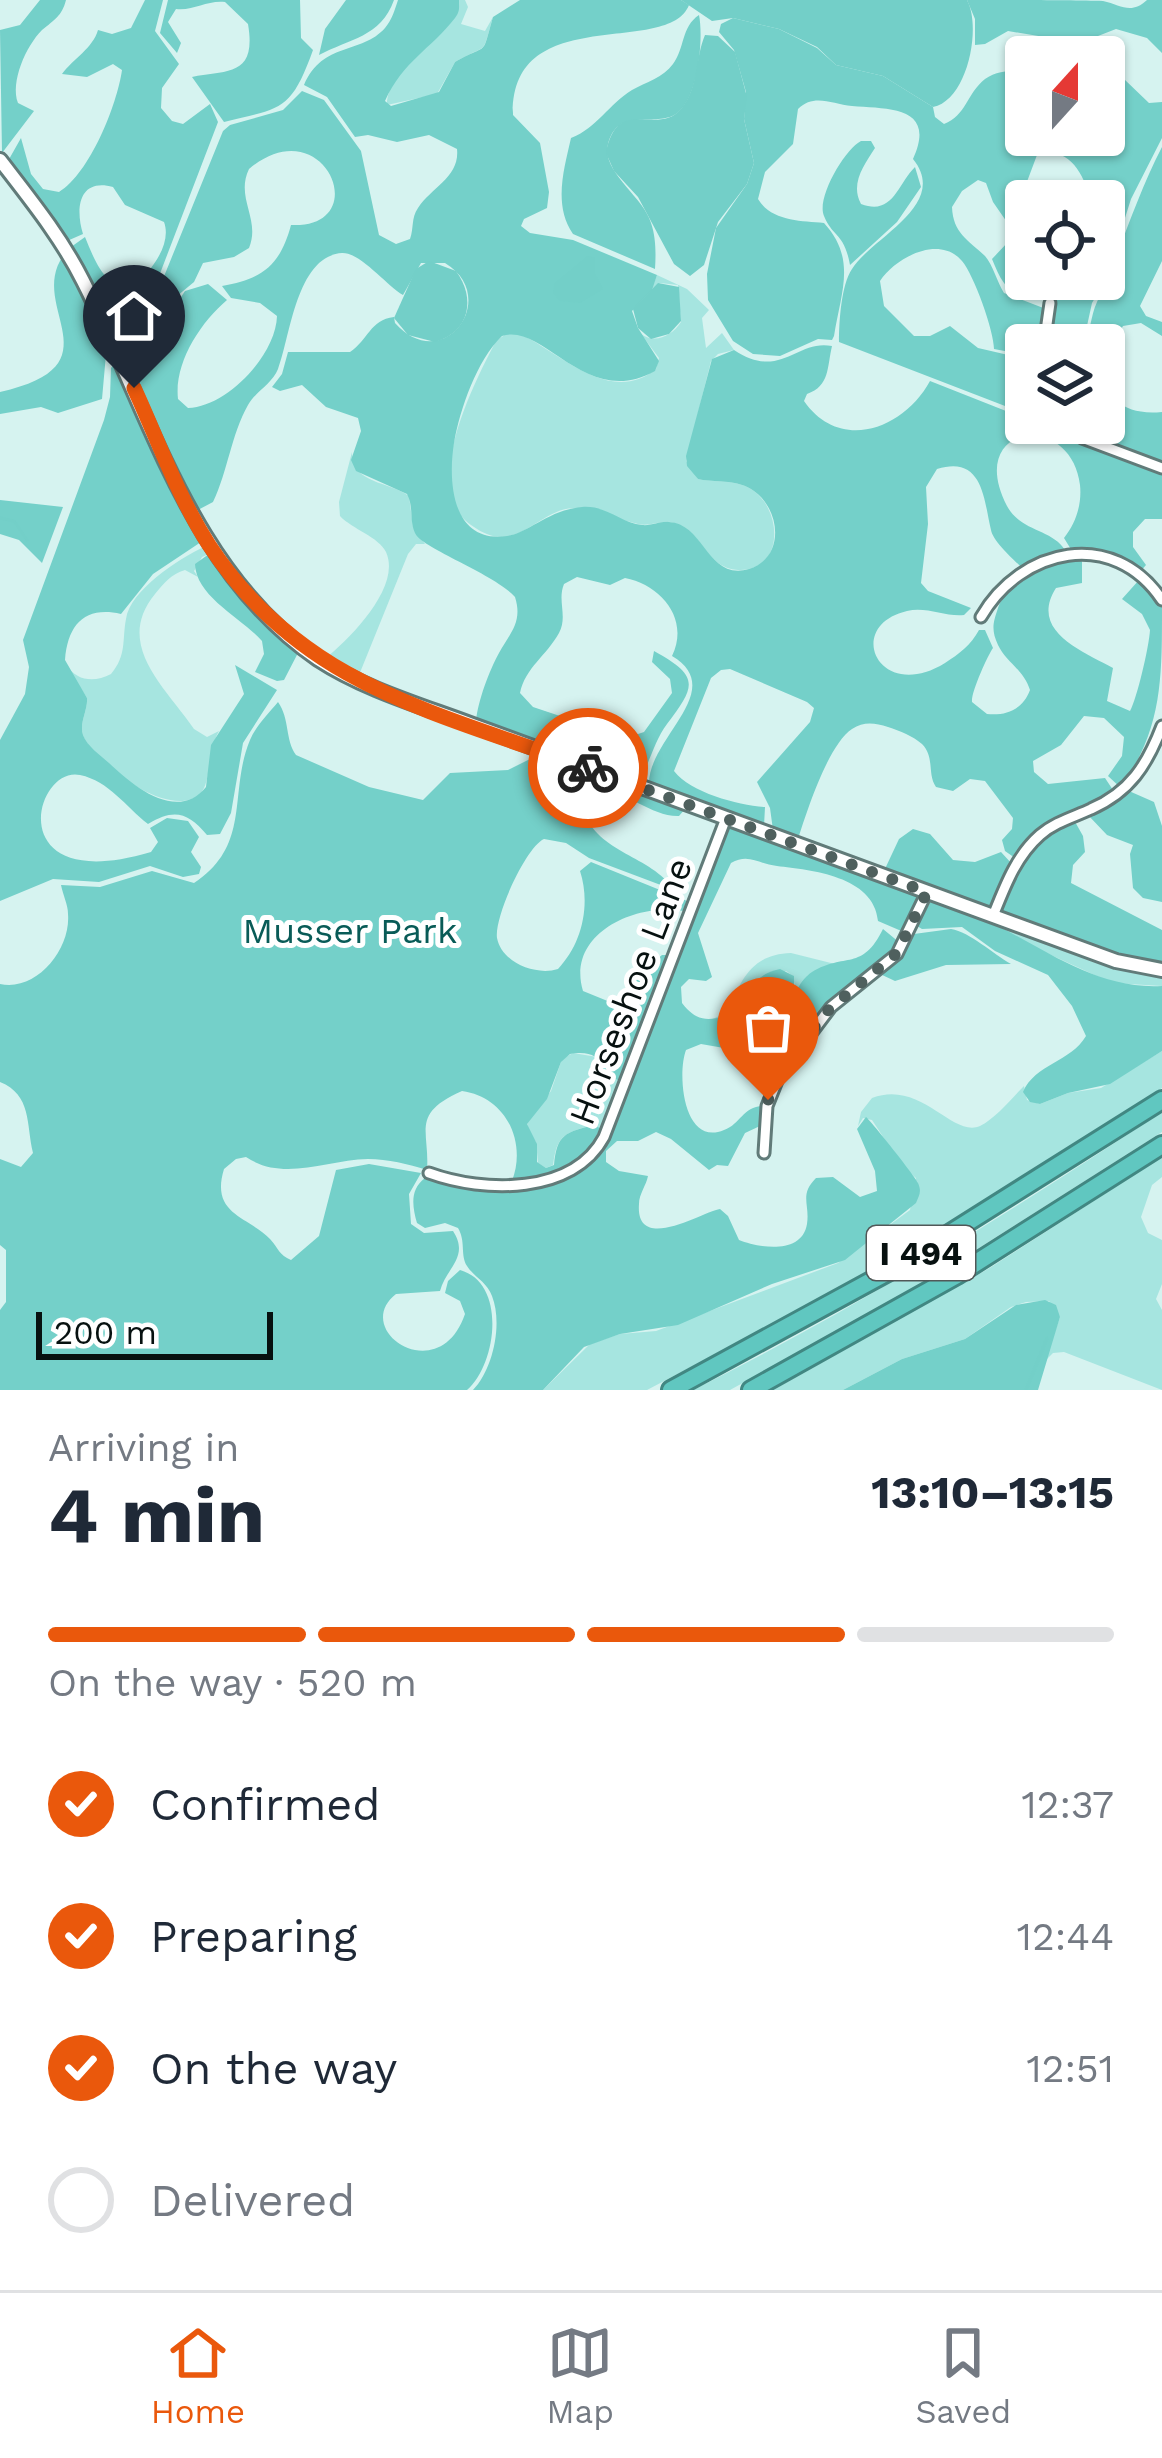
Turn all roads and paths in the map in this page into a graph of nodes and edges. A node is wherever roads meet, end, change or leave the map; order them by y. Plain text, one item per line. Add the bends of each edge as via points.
1 (0, 160) edge
2 (1050, 303) dead end
3 (1047, 324) edge
4 (1098, 444) edge
5 (1162, 468) edge
6 (1162, 600) edge
7 (981, 616) dead end
8 (1162, 726) edge
9 (726, 818) junction
10 (927, 892) junction
11 (994, 916) junction
12 (1162, 970) edge
13 (1162, 1100) edge
14 (1162, 1145) edge
15 (764, 1153) dead end
16 (429, 1173) dead end
17 (670, 1390) edge
18 (752, 1390) edge

1 - 9 street via 74,263 207,542 288,636 376,689
2 - 3 street
4 - 5 street
6 - 7 street via 1120,565 1069,555 1020,572
8 - 11 street via 1129,786 1051,827 1027,849
9 - 10 street
9 - 16 street, Horseshoe Lane via 592,1157 565,1175 494,1185
10 - 11 street
10 - 15 street via 897,953 831,1006 779,1076 767,1106
11 - 12 street
13 - 17 highway, I 494 via 895,1268
14 - 18 highway, I 494 via 930,1291

